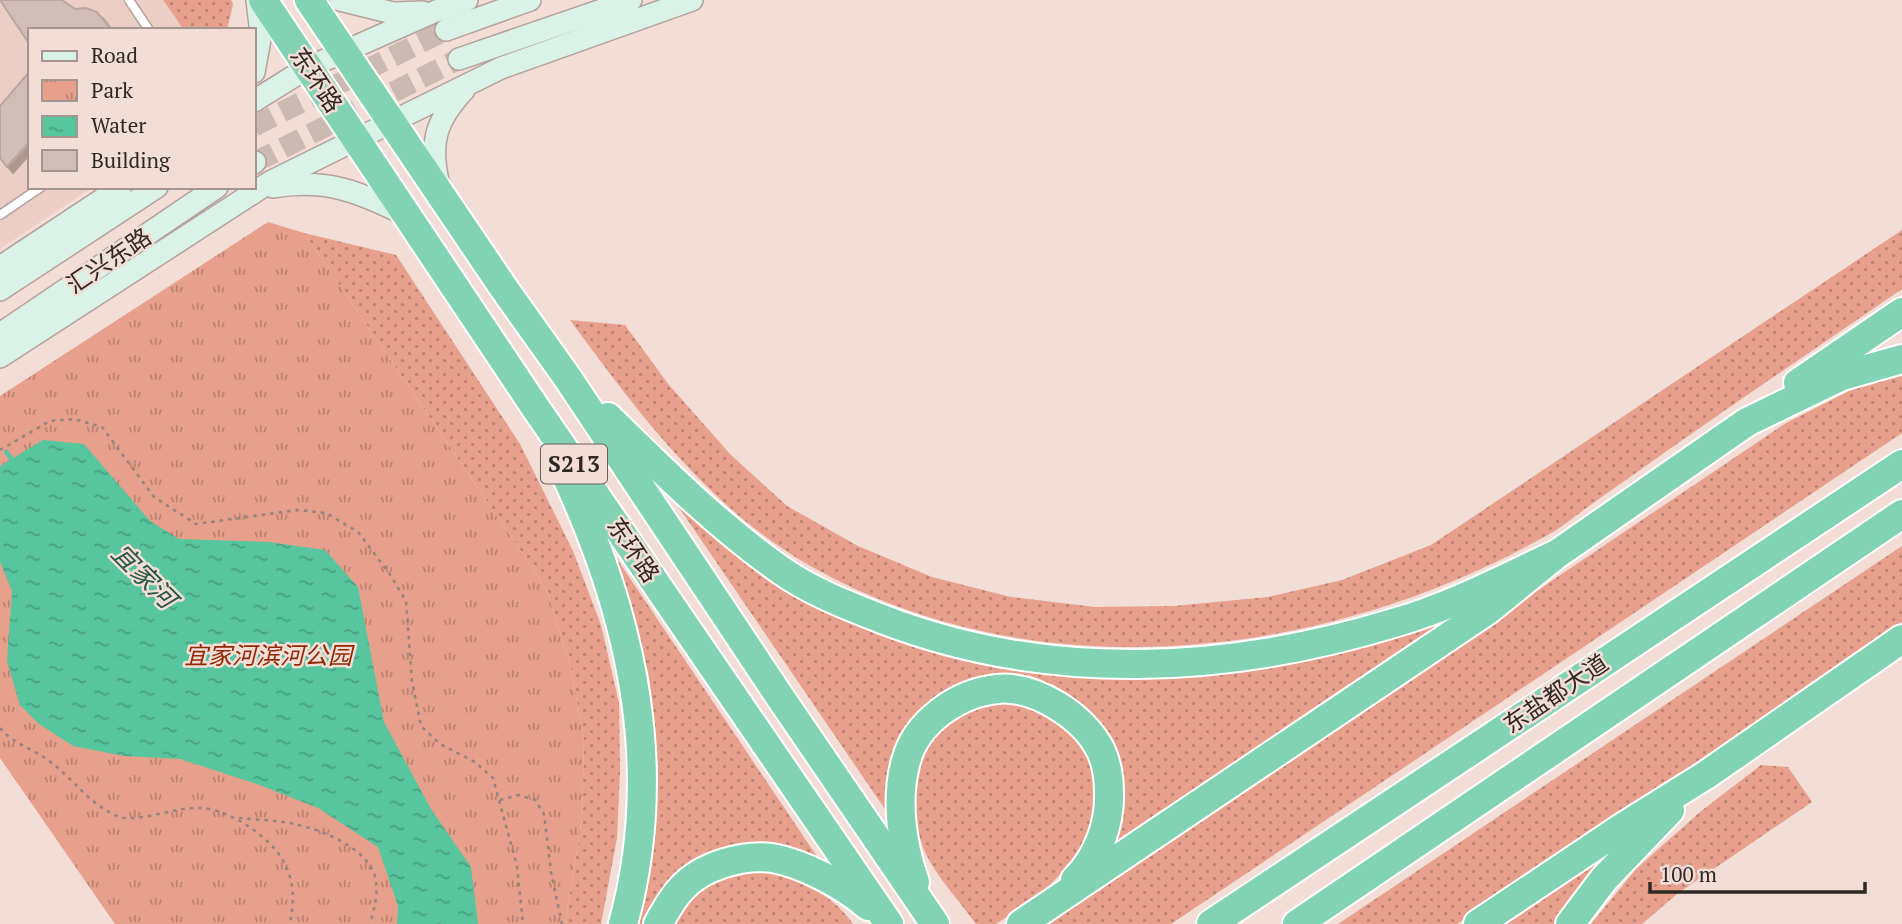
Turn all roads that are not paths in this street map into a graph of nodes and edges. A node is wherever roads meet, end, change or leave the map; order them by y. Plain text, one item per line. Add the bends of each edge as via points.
1 (129, 0) edge
2 (257, 0) edge
3 (263, 0) edge
4 (309, 0) edge
5 (341, 0) edge
6 (467, 0) edge
7 (530, 0) edge
8 (631, 0) edge
9 (692, 0) edge
10 (441, 20) junction
11 (148, 28) edge
12 (342, 52) junction
13 (459, 59) tunnel mouth
14 (256, 61) edge
15 (307, 68) junction
16 (471, 83) junction
17 (256, 100) edge
18 (392, 122) junction
19 (356, 138) junction
20 (38, 189) edge
21 (118, 189) edge
22 (154, 189) edge
23 (215, 189) edge
24 (258, 190) junction
25 (442, 197) junction
26 (0, 215) edge
27 (408, 216) junction
28 (0, 267) edge
29 (0, 290) edge
30 (1902, 312) edge
31 (0, 334) edge
32 (1902, 340) edge
33 (0, 358) edge
34 (1902, 359) edge
35 (1822, 365) junction
36 (567, 377) junction
37 (533, 404) junction
38 (1747, 422) junction
39 (1902, 464) edge
40 (1902, 514) edge
41 (1557, 554) junction
42 (1898, 643) edge
43 (780, 697) junction
44 (748, 720) junction
45 (1706, 775) junction
46 (1053, 902) junction
47 (929, 916) edge
48 (623, 924) edge
49 (658, 924) edge
50 (888, 924) edge
51 (1021, 924) edge
52 (1211, 924) edge
53 (1297, 924) edge
54 (1478, 924) edge
55 (1570, 924) edge

1 - 11 lane
2 - 14 main road via 261,34
3 - 15 highway, 东环路 / S213
4 - 12 highway, 东环路 / S213
5 - 10 main road
6 - 10 main road
7 - 10 main road
8 - 13 main road
9 - 16 main road
10 - 12 main road
12 - 15 main road
12 - 18 highway, 东环路 / S213
15 - 17 main road
15 - 19 highway, 东环路 / S213
16 - 18 main road
16 - 25 main road via 449,106 436,130 433,160
18 - 19 main road
18 - 25 highway, 东环路 / S213
19 - 24 main road
19 - 27 highway, 东环路 / S213
20 - 26 lane
21 - 28 main road
22 - 29 main road, 汇兴东路
23 - 31 main road, 汇兴东路
24 - 27 main road via 295,183 328,184 365,195
24 - 33 main road
25 - 36 highway, 东环路 / S213
27 - 37 highway, 东环路 / S213
30 - 35 highway
32 - 35 highway
34 - 38 highway via 1842,376
35 - 38 highway
36 - 41 highway via 710,514 784,572 850,607 929,637 1012,656 1102,664 1198,663 1293,650 1398,622
36 - 43 highway, 东环路 / S213
37 - 44 highway, 东环路 / S213
37 - 48 highway via 589,525 635,678 643,769 639,840
38 - 41 highway
39 - 52 highway, 东盐都大道
40 - 53 highway, 东盐都大道
41 - 46 highway via 1488,610
42 - 45 highway
43 - 44 highway
43 - 47 highway, 东环路 / S213
44 - 50 highway, 东环路 / S213
45 - 54 highway
45 - 55 highway via 1604,879
46 - 47 highway via 1083,872 1099,845 1110,810 1109,779 1101,751 1083,725 1058,705 1034,694 999,688 946,707 928,723 906,760 904,840 910,870
46 - 51 highway
49 - 50 highway via 683,887 707,870 738,860 771,858 839,885

